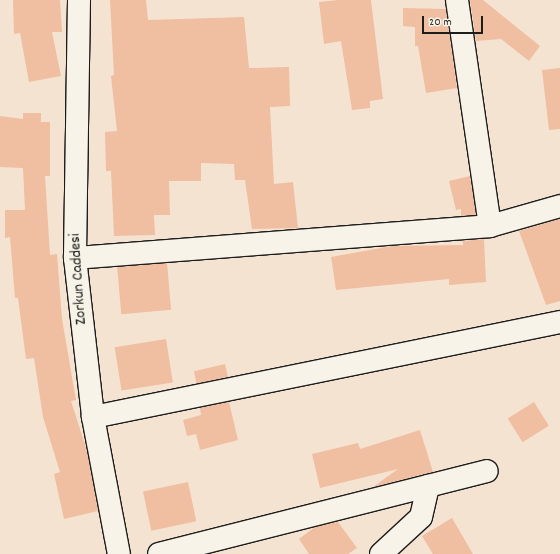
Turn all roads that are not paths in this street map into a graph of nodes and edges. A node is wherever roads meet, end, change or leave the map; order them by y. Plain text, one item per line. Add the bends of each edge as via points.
1 (78, 0) edge
2 (457, 0) edge
3 (560, 206) edge
4 (490, 226) junction
5 (75, 258) junction
6 (560, 322) edge
7 (93, 417) junction
8 (487, 471) dead end
9 (428, 486) junction
10 (119, 554) edge
11 (159, 554) edge
12 (381, 554) edge

1 - 5 street, Zorkun Caddesi
2 - 4 street
3 - 4 street
4 - 5 street
5 - 7 street, Zorkun Caddesi
6 - 7 street
7 - 10 street, Zorkun Caddesi
8 - 9 street
9 - 11 street
9 - 12 street via 421,517

